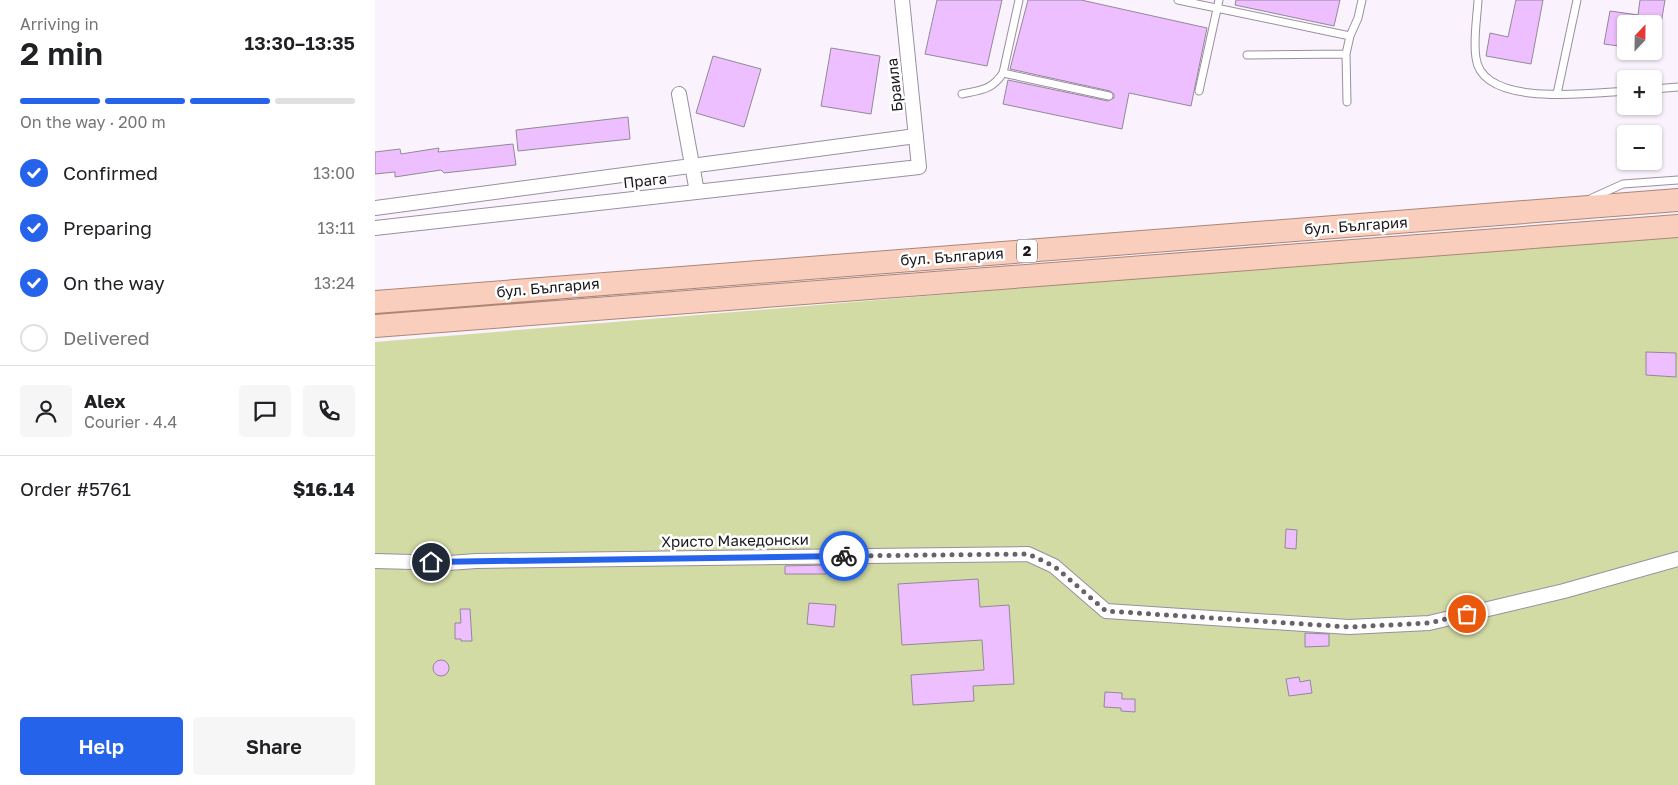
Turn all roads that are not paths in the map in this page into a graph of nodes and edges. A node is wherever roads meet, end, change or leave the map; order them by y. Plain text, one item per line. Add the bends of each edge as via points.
1 (902, 0) edge
2 (1019, 0) edge
3 (1178, 0) edge
4 (1361, 0) edge
5 (1478, 0) edge
6 (1577, 0) edge
7 (1218, 4) edge
8 (1351, 36) junction
9 (1346, 54) junction
10 (1247, 55) dead end
11 (1003, 73) junction
12 (1678, 78) edge
13 (1677, 87) edge
14 (1662, 88) edge
15 (1617, 91) edge
16 (1199, 92) dead end
17 (679, 94) dead end
18 (962, 94) dead end
19 (1557, 94) junction
20 (1109, 96) dead end
21 (1347, 102) dead end
22 (916, 136) junction
23 (693, 165) junction
24 (919, 167) joint
25 (1678, 180) edge
26 (697, 192) junction
27 (1678, 200) edge
28 (375, 208) edge
29 (1571, 208) junction
30 (1678, 226) edge
31 (375, 228) edge
32 (375, 302) edge
33 (375, 326) edge
34 (1678, 559) edge
35 (375, 561) edge

1 - 22 street, Браила
2 - 11 lane
3 - 7 lane
4 - 8 lane
5 - 19 lane via 1476,59 1482,73 1509,90 1534,95
6 - 19 lane
7 - 8 lane
7 - 16 lane
8 - 9 lane
9 - 10 lane
9 - 21 lane
11 - 18 lane via 989,88
11 - 20 lane
12 - 13 lane
13 - 14 lane
15 - 19 lane
17 - 23 street
22 - 23 street
22 - 24 street, Браила
23 - 26 street
23 - 28 street
24 - 26 street, Прага
25 - 29 lane via 1623,184
26 - 31 street, Прага
27 - 29 highway, бул. България / 2
29 - 32 highway, бул. България / 2
30 - 33 highway, бул. България / 2
34 - 35 street, Христо Македонски via 1564,591 1429,623 1349,627 1106,611 1054,566 1028,554 449,563

